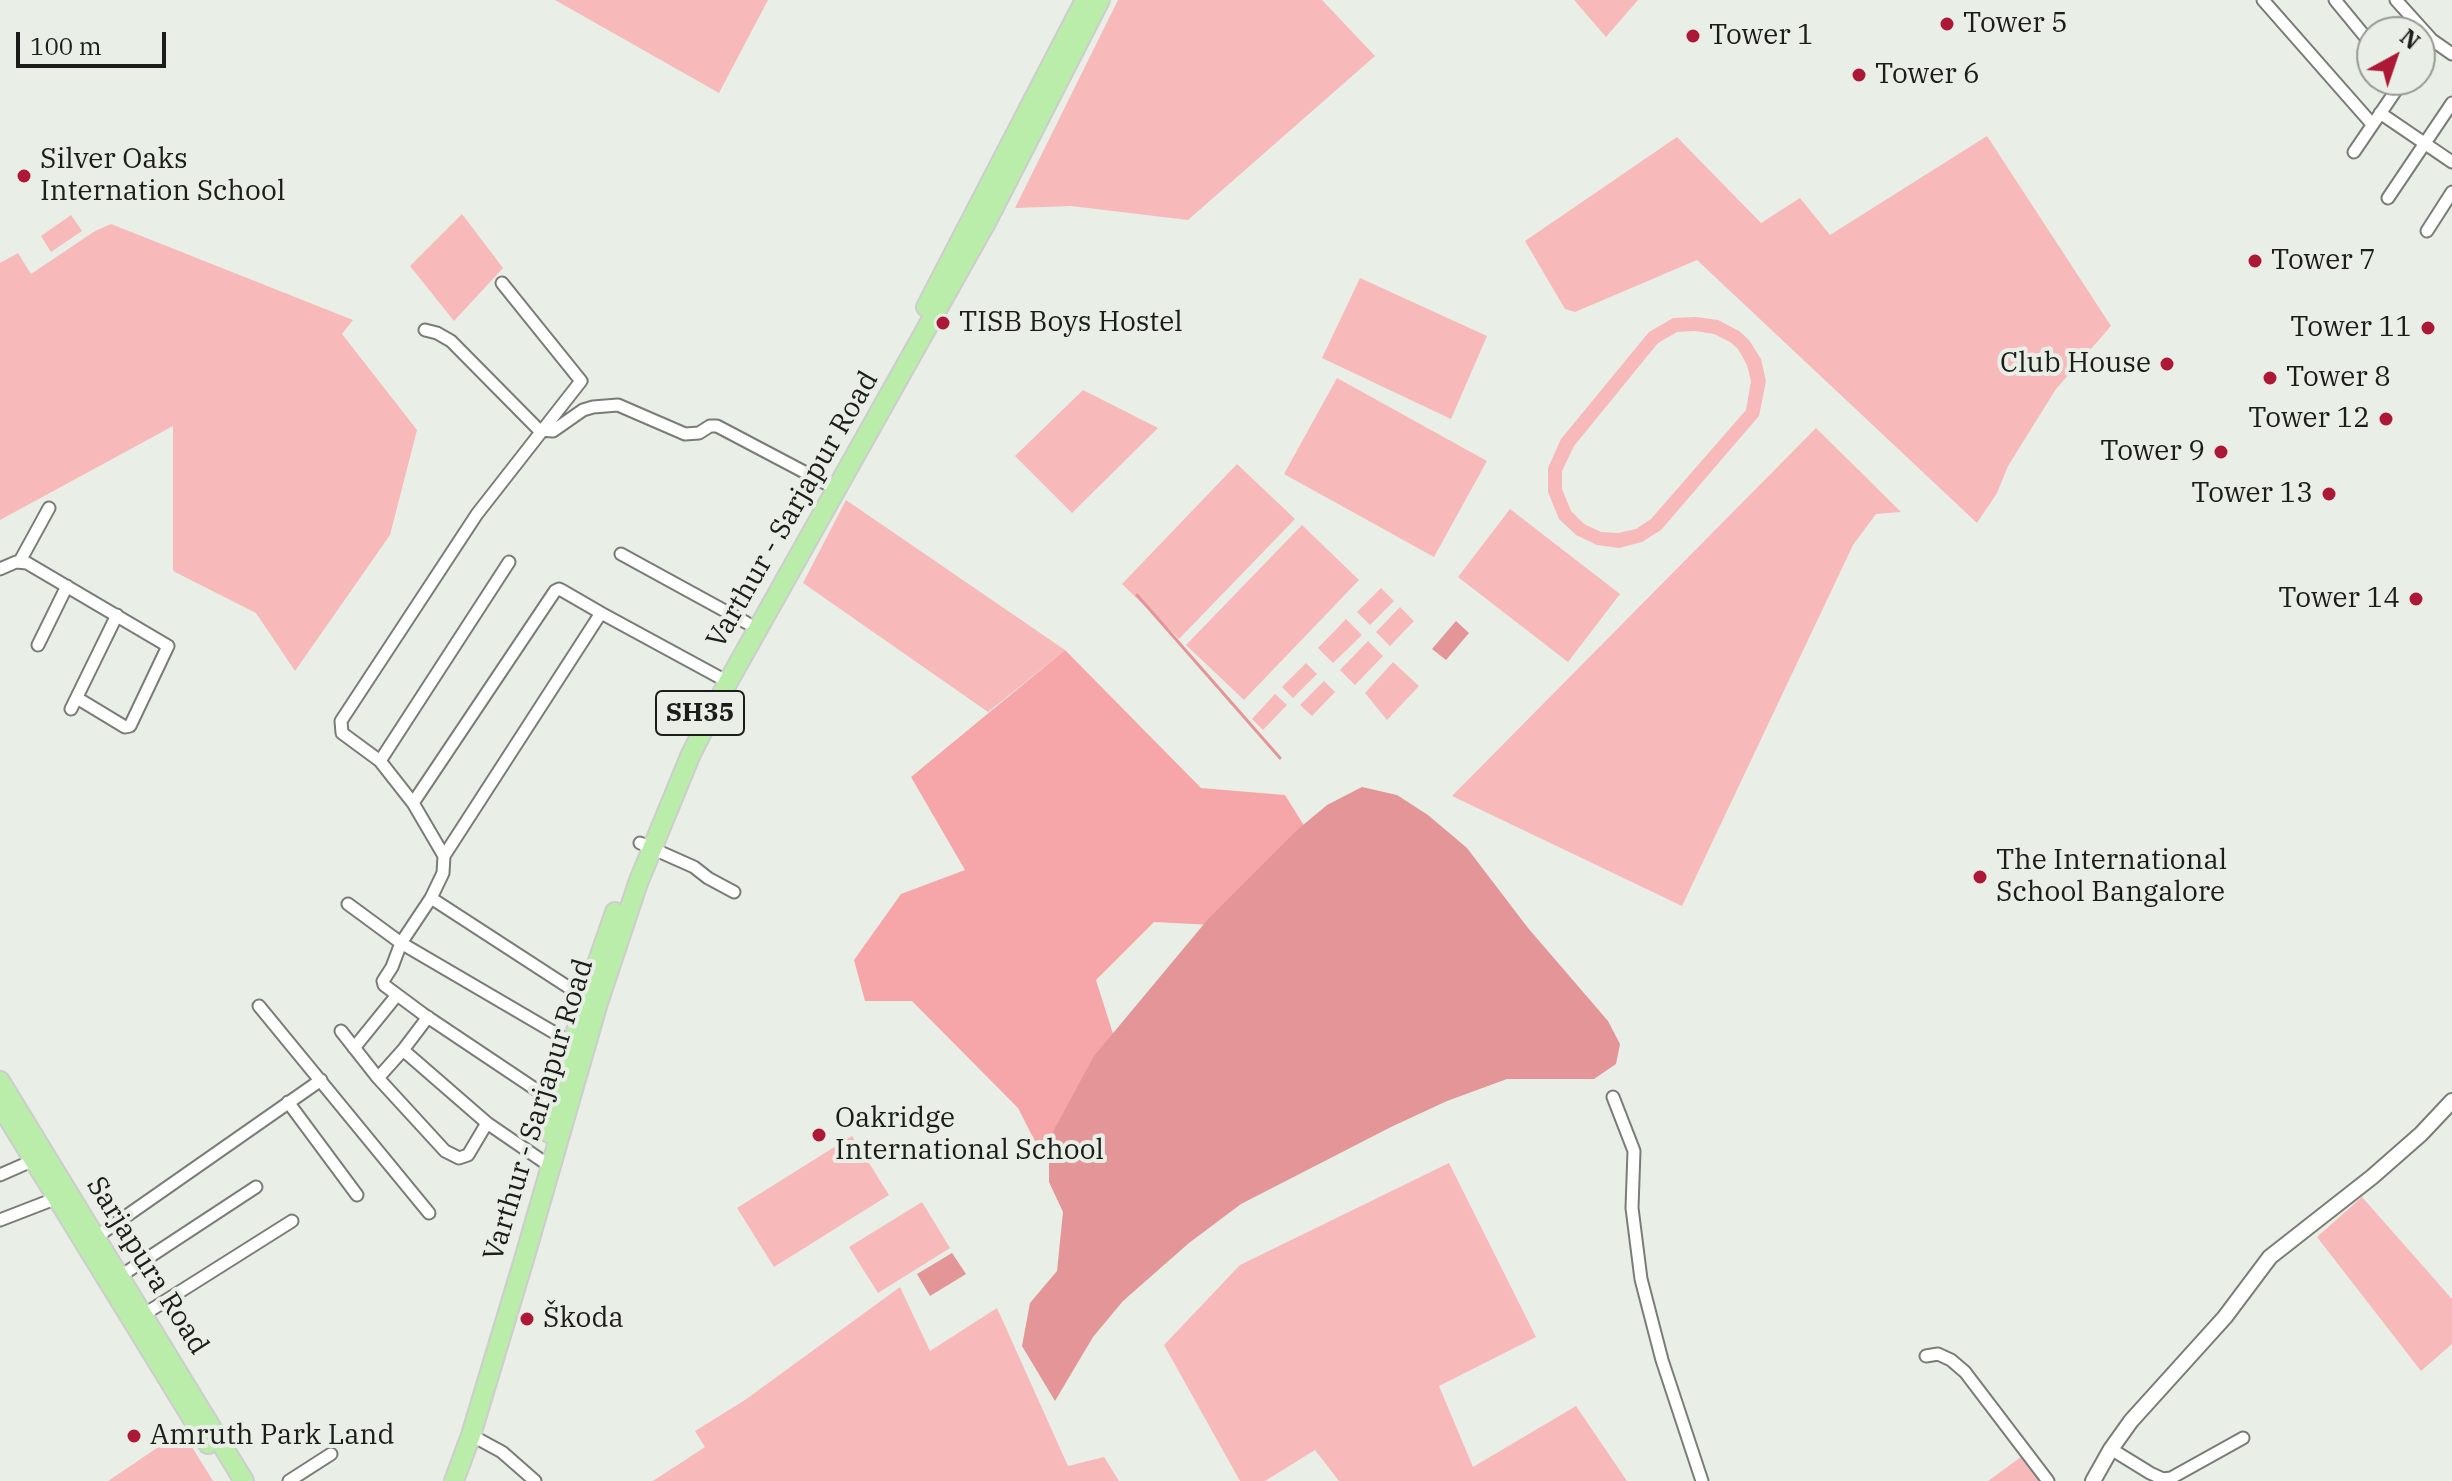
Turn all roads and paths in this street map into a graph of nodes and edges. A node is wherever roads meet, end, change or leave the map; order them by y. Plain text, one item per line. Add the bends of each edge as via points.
1 (1085, 0) edge
2 (1100, 0) edge
3 (2263, 0) edge
4 (2335, 0) edge
5 (2396, 0) edge
6 (2410, 16) edge
7 (2356, 26) edge
8 (2392, 96) edge
9 (2452, 104) edge
10 (2380, 113) junction
11 (2372, 124) junction
12 (2424, 143) junction
13 (2354, 152) dead end
14 (2452, 162) edge
15 (2452, 192) edge
16 (2388, 198) dead end
17 (2427, 231) dead end
18 (502, 283) dead end
19 (425, 330) dead end
20 (542, 431) junction
21 (827, 484) junction
22 (49, 508) dead end
23 (621, 554) dead end
24 (20, 561) junction
25 (509, 562) dead end
26 (0, 569) edge
27 (67, 586) junction
28 (601, 613) junction
29 (117, 615) junction
30 (747, 623) junction
31 (38, 645) dead end
32 (723, 680) junction
33 (77, 698) junction
34 (71, 709) dead end
35 (380, 761) junction
36 (413, 803) junction
37 (646, 845) junction
38 (444, 856) junction
39 (734, 892) dead end
40 (431, 898) junction
41 (348, 904) dead end
42 (401, 943) junction
43 (397, 995) junction
44 (585, 998) junction
45 (259, 1006) dead end
46 (428, 1017) junction
47 (341, 1031) dead end
48 (572, 1043) junction
49 (354, 1048) junction
50 (403, 1050) junction
51 (378, 1078) junction
52 (321, 1080) junction
53 (0, 1081) edge
54 (1613, 1097) dead end
55 (2452, 1101) edge
56 (288, 1102) junction
57 (556, 1103) junction
58 (2, 1111) edge
59 (487, 1123) junction
60 (34, 1160) junction
61 (544, 1162) junction
62 (0, 1175) edge
63 (256, 1187) dead end
64 (357, 1195) dead end
65 (57, 1198) junction
66 (429, 1213) dead end
67 (0, 1220) edge
68 (292, 1221) dead end
69 (91, 1241) junction
70 (119, 1277) junction
71 (143, 1315) junction
72 (1926, 1356) dead end
73 (468, 1434) junction
74 (2243, 1438) dead end
75 (2111, 1449) junction
76 (331, 1454) dead end
77 (230, 1481) edge
78 (244, 1481) edge
79 (289, 1481) edge
80 (451, 1481) edge
81 (535, 1481) edge
82 (1702, 1481) edge
83 (2048, 1481) edge
84 (2093, 1481) edge

1 - 21 main road, Varthur - Sarjapur Road / SH35 via 919,320
2 - 32 main road, Varthur - Sarjapur Road / SH35 via 988,219
3 - 11 street
4 - 7 street
5 - 6 street
8 - 10 street
9 - 12 street
10 - 11 street
10 - 12 street
11 - 13 street
12 - 14 street
12 - 16 street
15 - 17 street
18 - 20 street via 581,381
19 - 20 street via 451,341
20 - 21 street via 558,429 583,410 618,405 685,434 717,426
20 - 35 street via 477,514 341,721 342,733
21 - 30 main road, Varthur - Sarjapur Road / SH35
22 - 24 street
23 - 30 street
24 - 26 street
24 - 27 street
25 - 35 street
27 - 29 street
27 - 31 street
28 - 32 street
28 - 36 street via 555,591
28 - 38 street
29 - 33 street
29 - 33 street via 168,649 128,727
30 - 32 main road, Varthur - Sarjapur Road / SH35
32 - 37 main road, Varthur - Sarjapur Road / SH35 via 681,749
33 - 34 street
35 - 36 street
36 - 38 street
37 - 39 street
37 - 44 main road, Varthur - Sarjapur Road / SH35
37 - 73 main road, Varthur - Sarjapur Road / SH35
38 - 40 street via 443,873
40 - 42 street
40 - 44 street
41 - 42 street
42 - 43 street via 383,981
42 - 48 street
43 - 46 street
43 - 49 street
44 - 48 main road, Varthur - Sarjapur Road / SH35
45 - 52 street
46 - 50 street
46 - 57 street
47 - 49 street
48 - 57 main road, Varthur - Sarjapur Road / SH35
49 - 51 street
50 - 51 street
50 - 59 street
51 - 59 street via 455,1157 468,1155
52 - 56 street
52 - 66 street
53 - 69 main road, Sarjapura Road
54 - 82 street via 1634,1151 1632,1208 1641,1279
55 - 75 street via 2382,1168 2270,1257
56 - 64 street
56 - 69 street
57 - 61 main road, Varthur - Sarjapur Road / SH35
58 - 60 main road, Sarjapura Road
59 - 61 street
60 - 62 street
60 - 65 main road, Sarjapura Road
61 - 73 main road, Varthur - Sarjapur Road / SH35
63 - 70 street
65 - 67 street
65 - 69 main road, Sarjapura Road
68 - 71 street
69 - 70 main road, Sarjapura Road
69 - 77 main road, Sarjapura Road
70 - 71 main road, Sarjapura Road
71 - 78 main road, Sarjapura Road
72 - 83 street via 1938,1354 1965,1372
73 - 80 main road, Varthur - Sarjapur Road / SH35
73 - 81 street via 502,1452
74 - 75 street via 2163,1479
75 - 84 street
76 - 79 street

